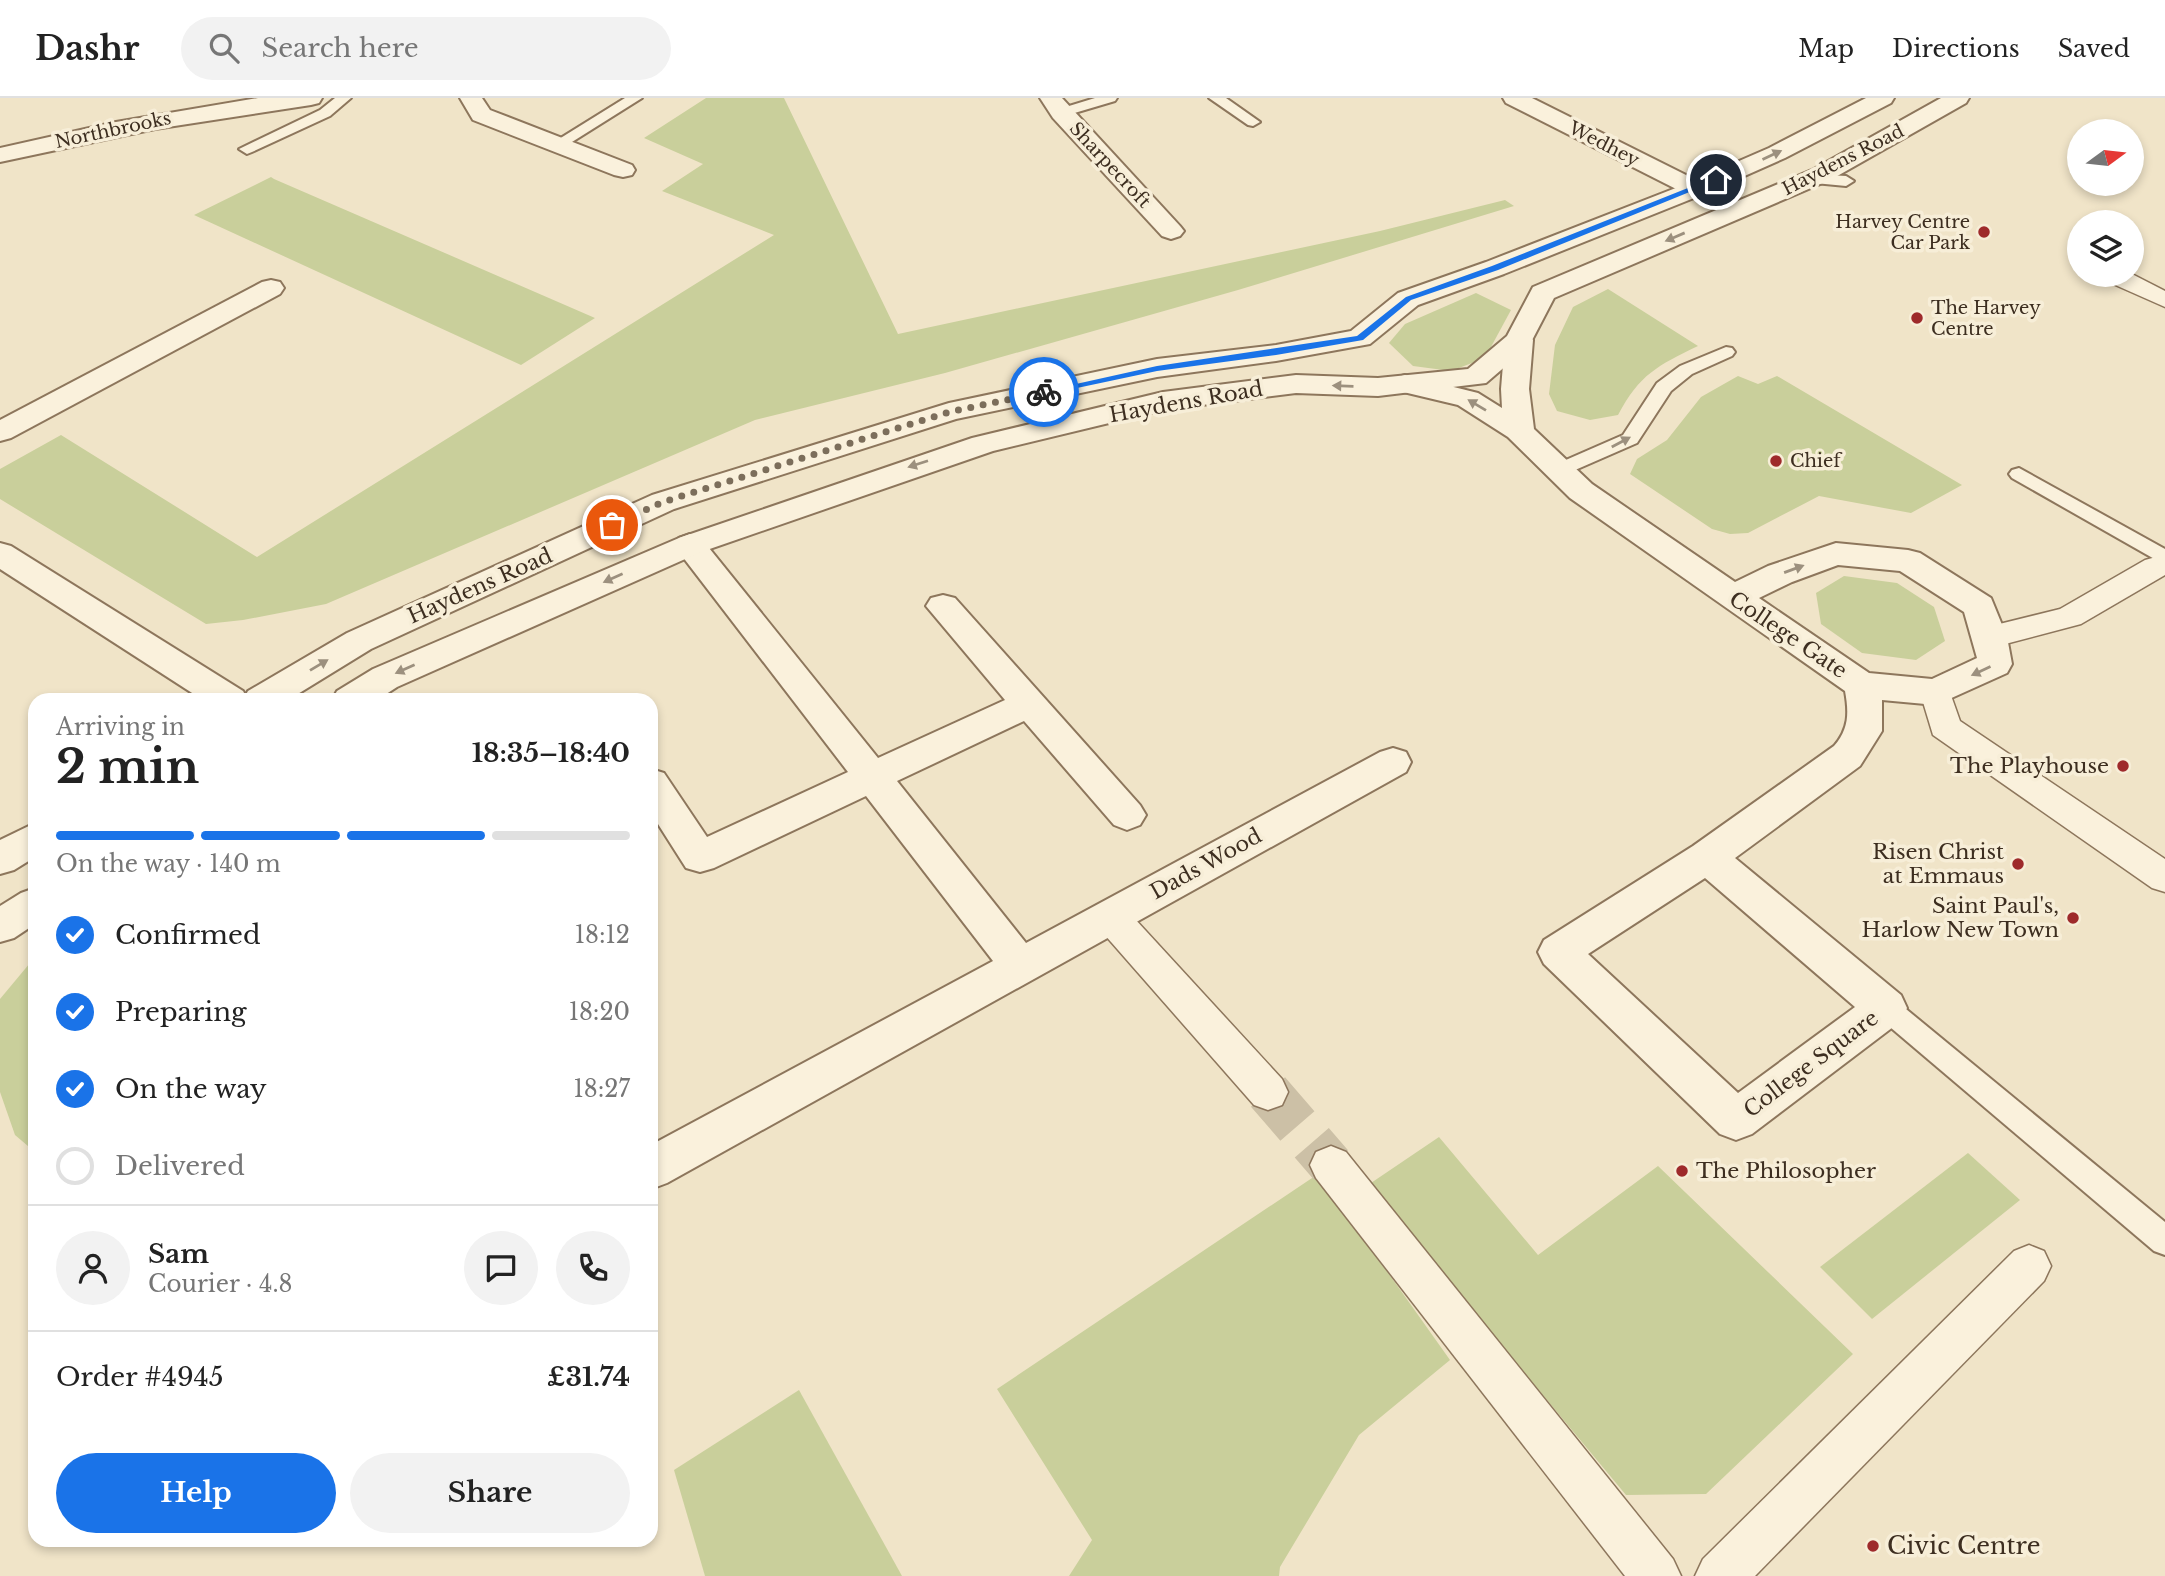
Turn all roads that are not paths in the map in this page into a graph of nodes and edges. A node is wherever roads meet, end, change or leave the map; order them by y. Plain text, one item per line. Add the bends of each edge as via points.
1 (311, 98) edge
2 (344, 98) edge
3 (471, 98) edge
4 (635, 98) edge
5 (1110, 98) edge
6 (1216, 98) edge
7 (1514, 98) edge
8 (1883, 98) edge
9 (1958, 98) edge
10 (1056, 105) edge
11 (1253, 122) dead end
12 (559, 144) junction
13 (247, 149) dead end
14 (0, 155) edge
15 (623, 170) dead end
16 (1810, 179) junction
17 (1846, 181) dead end
18 (1695, 189) junction
19 (1171, 231) dead end
20 (2138, 287) edge
21 (271, 288) dead end
22 (2165, 300) edge
23 (1360, 338) junction
24 (1519, 340) junction
25 (1726, 352) dead end
26 (1405, 384) junction
27 (1519, 431) junction
28 (0, 432) edge
29 (1559, 470) junction
30 (2019, 474) dead end
31 (690, 545) junction
32 (0, 554) edge
33 (2160, 562) edge
34 (1732, 597) junction
35 (943, 606) dead end
36 (1990, 637) junction
37 (1861, 685) junction
38 (1936, 692) junction
39 (219, 693) edge
40 (272, 693) edge
41 (361, 693) edge
42 (1029, 704) junction
43 (1393, 762) dead end
44 (872, 777) junction
45 (658, 794) edge
46 (1127, 815) dead end
47 (28, 842) edge
48 (1707, 857) junction
49 (0, 859) edge
50 (2165, 878) edge
51 (28, 908) edge
52 (1110, 916) junction
53 (0, 926) edge
54 (1020, 965) junction
55 (1886, 1008) junction
56 (1268, 1092) tunnel mouth
57 (658, 1164) edge
58 (1331, 1165) tunnel mouth
59 (2165, 1241) edge
60 (2029, 1266) dead end
61 (1656, 1576) edge
62 (1720, 1576) edge

1 - 14 street, Northbrooks via 199,113
2 - 13 lane via 325,113
3 - 12 street via 481,116
4 - 12 lane
5 - 10 lane
6 - 11 lane
7 - 18 street, Wedhey
18 -> 8 street, Haydens Road
9 - 16 street, Haydens Road
10 - 19 street, Sharpecroft
12 - 15 street
16 - 17 lane
16 -> 24 street, Haydens Road via 1543,293
18 - 23 street, Haydens Road via 1408,299
20 - 22 street
21 - 28 street
23 - 26 street via 1374,364
40 -> 23 street, Haydens Road via 359,640 663,502 949,412 1157,368
24 - 26 street, Haydens Road via 1476,377
24 - 27 street via 1515,389
29 -> 25 lane via 1630,439 1664,387 1686,370
27 -> 26 street, College Gate via 1468,399
26 -> 31 street, Haydens Road via 1296,384 1163,401 983,444
27 - 29 street, College Gate
29 - 34 street, College Gate via 1581,491
30 - 33 lane
31 -> 41 street, Haydens Road via 385,678
31 - 44 street
32 - 39 street
33 - 36 street via 2070,617
34 -> 36 street via 1836,554 1908,561 1979,606
34 - 37 street, College Gate
35 - 42 street
36 -> 38 street via 1994,664
37 - 38 street
37 - 48 street, College Gate via 1868,715 1861,739 1847,755
38 - 50 street via 1945,727
42 - 44 street
42 - 46 street
43 - 52 street, Dads Wood
44 - 45 street via 700,857
44 - 54 street
47 - 49 street
48 - 55 street, College Square
48 - 55 street, College Square via 1558,952 1736,1120
51 - 53 street
52 - 54 street, Dads Wood
52 - 56 street
54 - 57 street, Dads Wood
55 - 59 lane
58 - 61 street
60 - 62 street

